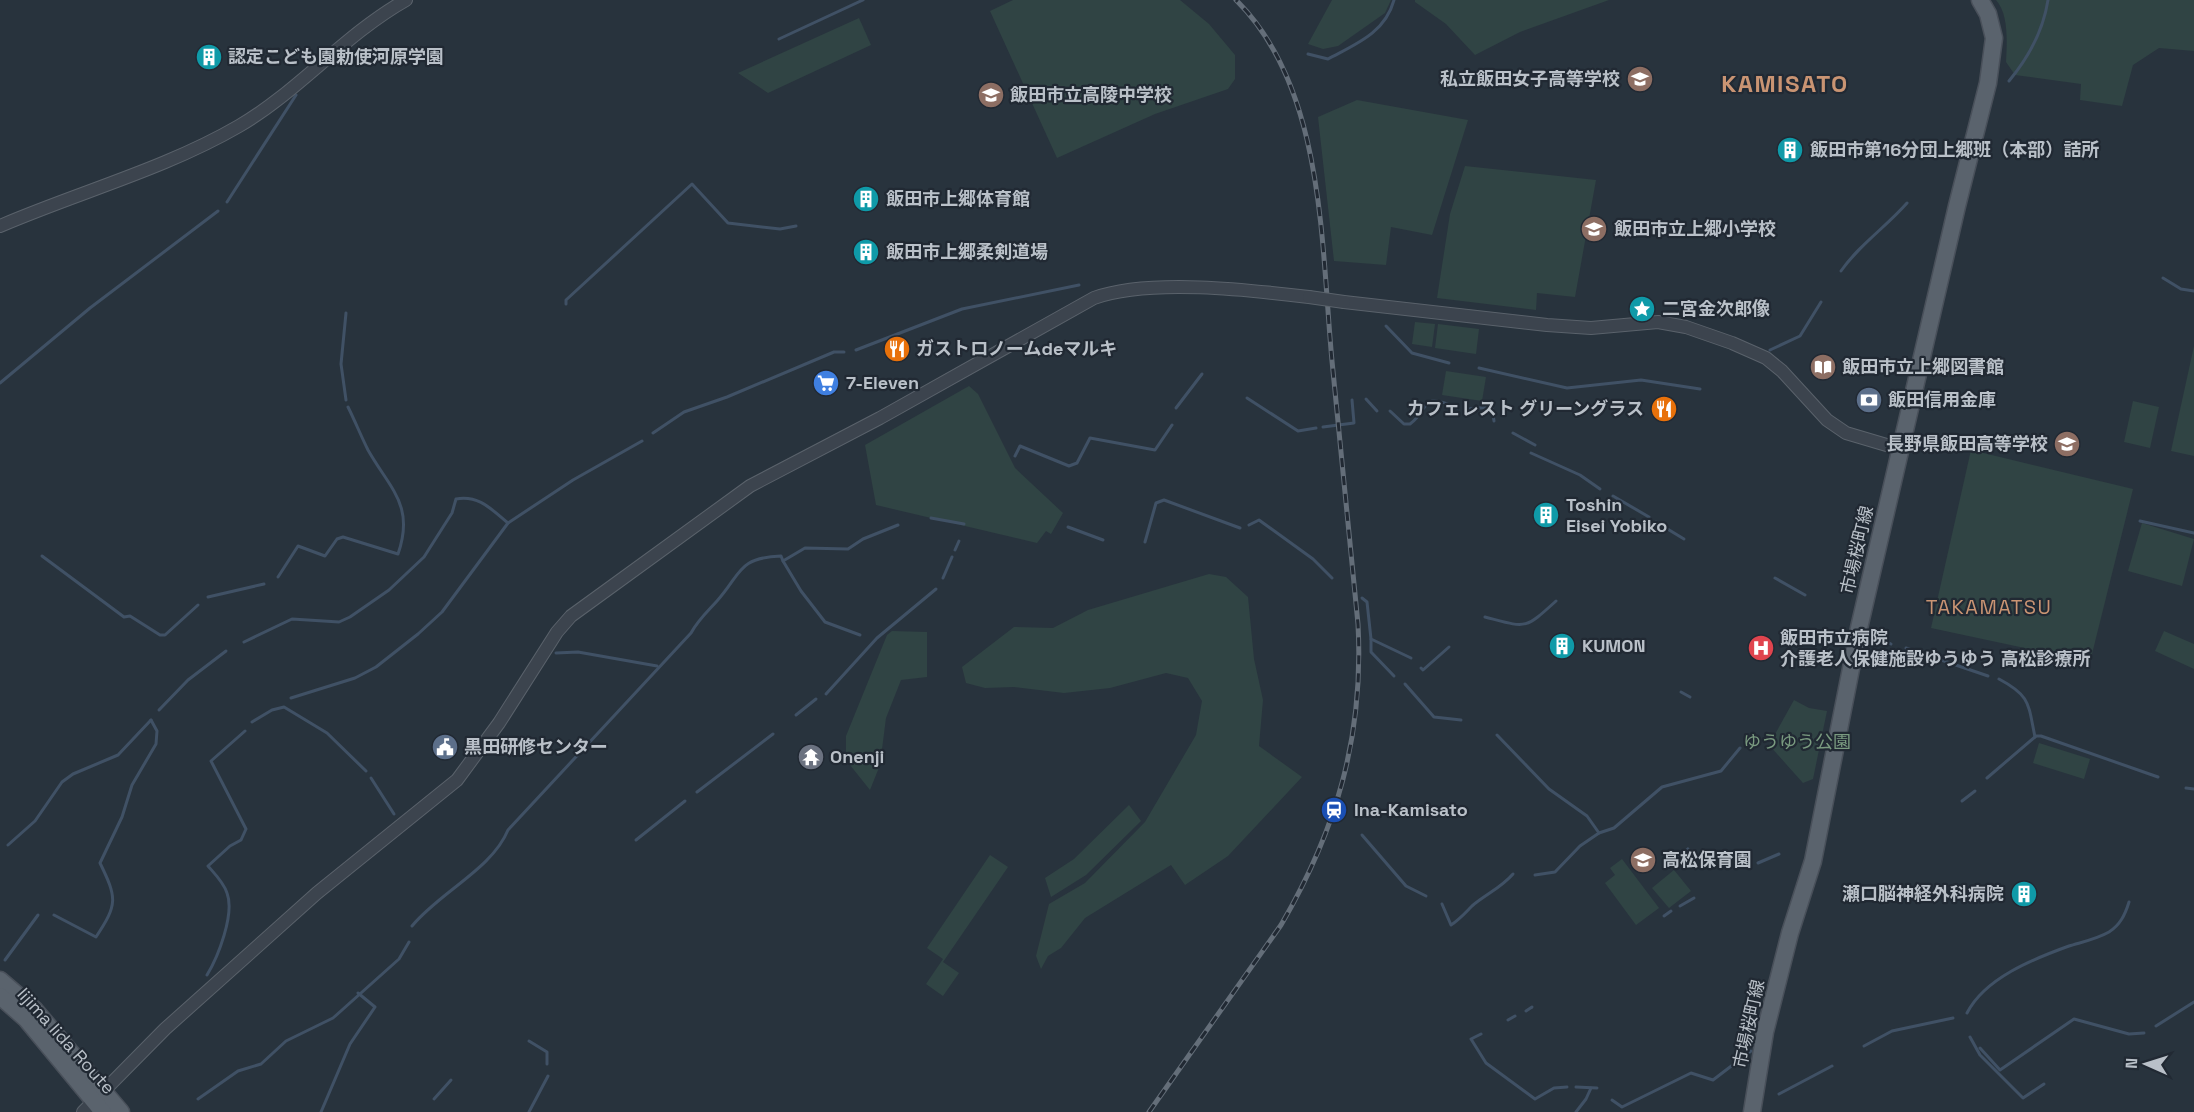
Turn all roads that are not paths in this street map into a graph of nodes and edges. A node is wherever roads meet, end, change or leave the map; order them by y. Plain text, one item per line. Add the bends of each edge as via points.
1 (406, 0) edge
2 (1980, 0) edge
3 (0, 226) edge
4 (1900, 449) junction
5 (0, 980) edge
6 (0, 996) edge
7 (96, 1103) edge
8 (120, 1112) edge
9 (1752, 1112) edge

1 - 3 street via 376,16 230,131 197,149
2 - 4 main road, 市場桜町線 via 1992,26 1995,51
4 - 7 street, bridge via 1846,433 1827,420 1766,358 1686,327 1658,322 1591,328 1547,325 1221,288 1112,291 750,486 571,616 457,780 317,893 165,1029
4 - 9 main road, 市場桜町線 via 1847,680 1812,861 1765,1032
5 - 7 main road, Iijima Iida Route via 35,1010
6 - 7 main road, Iijima Iida Route via 26,1020
7 - 8 main road, Iijima Iida Route

